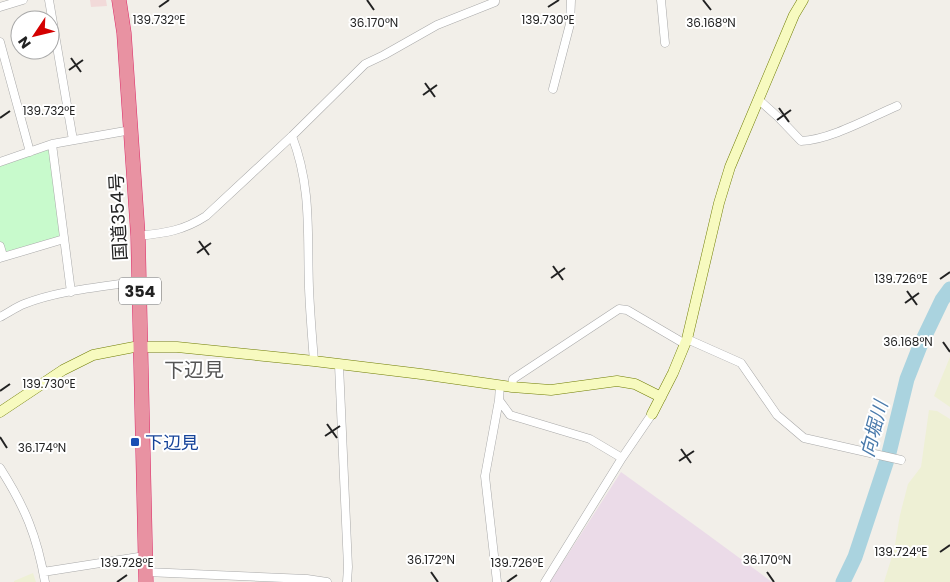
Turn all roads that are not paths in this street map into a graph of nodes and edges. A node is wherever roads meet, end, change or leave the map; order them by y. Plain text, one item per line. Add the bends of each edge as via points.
1 (23, 0) edge
2 (49, 0) edge
3 (119, 0) edge
4 (495, 0) edge
5 (571, 0) edge
6 (661, 0) edge
7 (803, 0) edge
8 (0, 7) edge
9 (0, 42) edge
10 (664, 43) dead end
11 (553, 89) dead end
12 (759, 100) junction
13 (896, 106) dead end
14 (131, 130) junction
15 (292, 136) junction
16 (73, 140) junction
17 (52, 144) junction
18 (30, 152) junction
19 (0, 162) edge
20 (138, 236) junction
21 (64, 239) junction
22 (0, 246) edge
23 (2, 257) edge
24 (140, 281) junction
25 (71, 292) junction
26 (0, 317) edge
27 (686, 341) junction
28 (140, 348) junction
29 (314, 361) junction
30 (339, 365) junction
31 (500, 385) junction
32 (512, 387) junction
33 (661, 397) junction
34 (499, 400) junction
35 (0, 412) edge
36 (652, 414) joint
37 (622, 458) junction
38 (898, 459) dead end
39 (0, 468) edge
40 (145, 556) junction
41 (43, 572) junction
42 (146, 577) edge
43 (248, 580) edge
44 (45, 582) edge
45 (327, 582) edge
46 (347, 582) edge
47 (497, 582) edge
48 (545, 582) edge

1 - 8 street
2 - 16 street
3 - 14 highway, 国道354号 / 354
4 - 15 street via 437,25 365,64
5 - 11 street via 570,24
6 - 10 street
7 - 12 street
9 - 18 street
12 - 13 street via 801,141 852,127
12 - 27 street via 724,185
14 - 16 street
14 - 20 highway, 国道354号 / 354
15 - 20 street via 206,216 180,230
15 - 29 street via 307,197
16 - 17 street
17 - 18 street
17 - 21 street
18 - 19 street
20 - 24 highway, 国道354号 / 354
21 - 23 street
21 - 25 street
22 - 23 street
24 - 25 street
24 - 28 highway, 国道354号 / 354
25 - 26 street via 23,305
27 - 32 street via 627,310 619,309 513,379
27 - 33 street
27 - 38 street via 741,362 777,415 804,438
28 - 29 street via 177,347
28 - 35 street via 92,355 63,370
28 - 40 highway, 国道354号 / 354
29 - 30 street
30 - 31 street
30 - 46 street
31 - 32 street
31 - 34 street
32 - 33 street via 551,390 617,381 635,384
33 - 36 street
34 - 37 street via 510,414 590,439
34 - 47 street via 486,476
36 - 37 street
37 - 48 street
39 - 41 street via 28,518
40 - 41 street
40 - 42 highway, 国道354号 / 354
41 - 44 street
42 - 43 street
43 - 45 street

